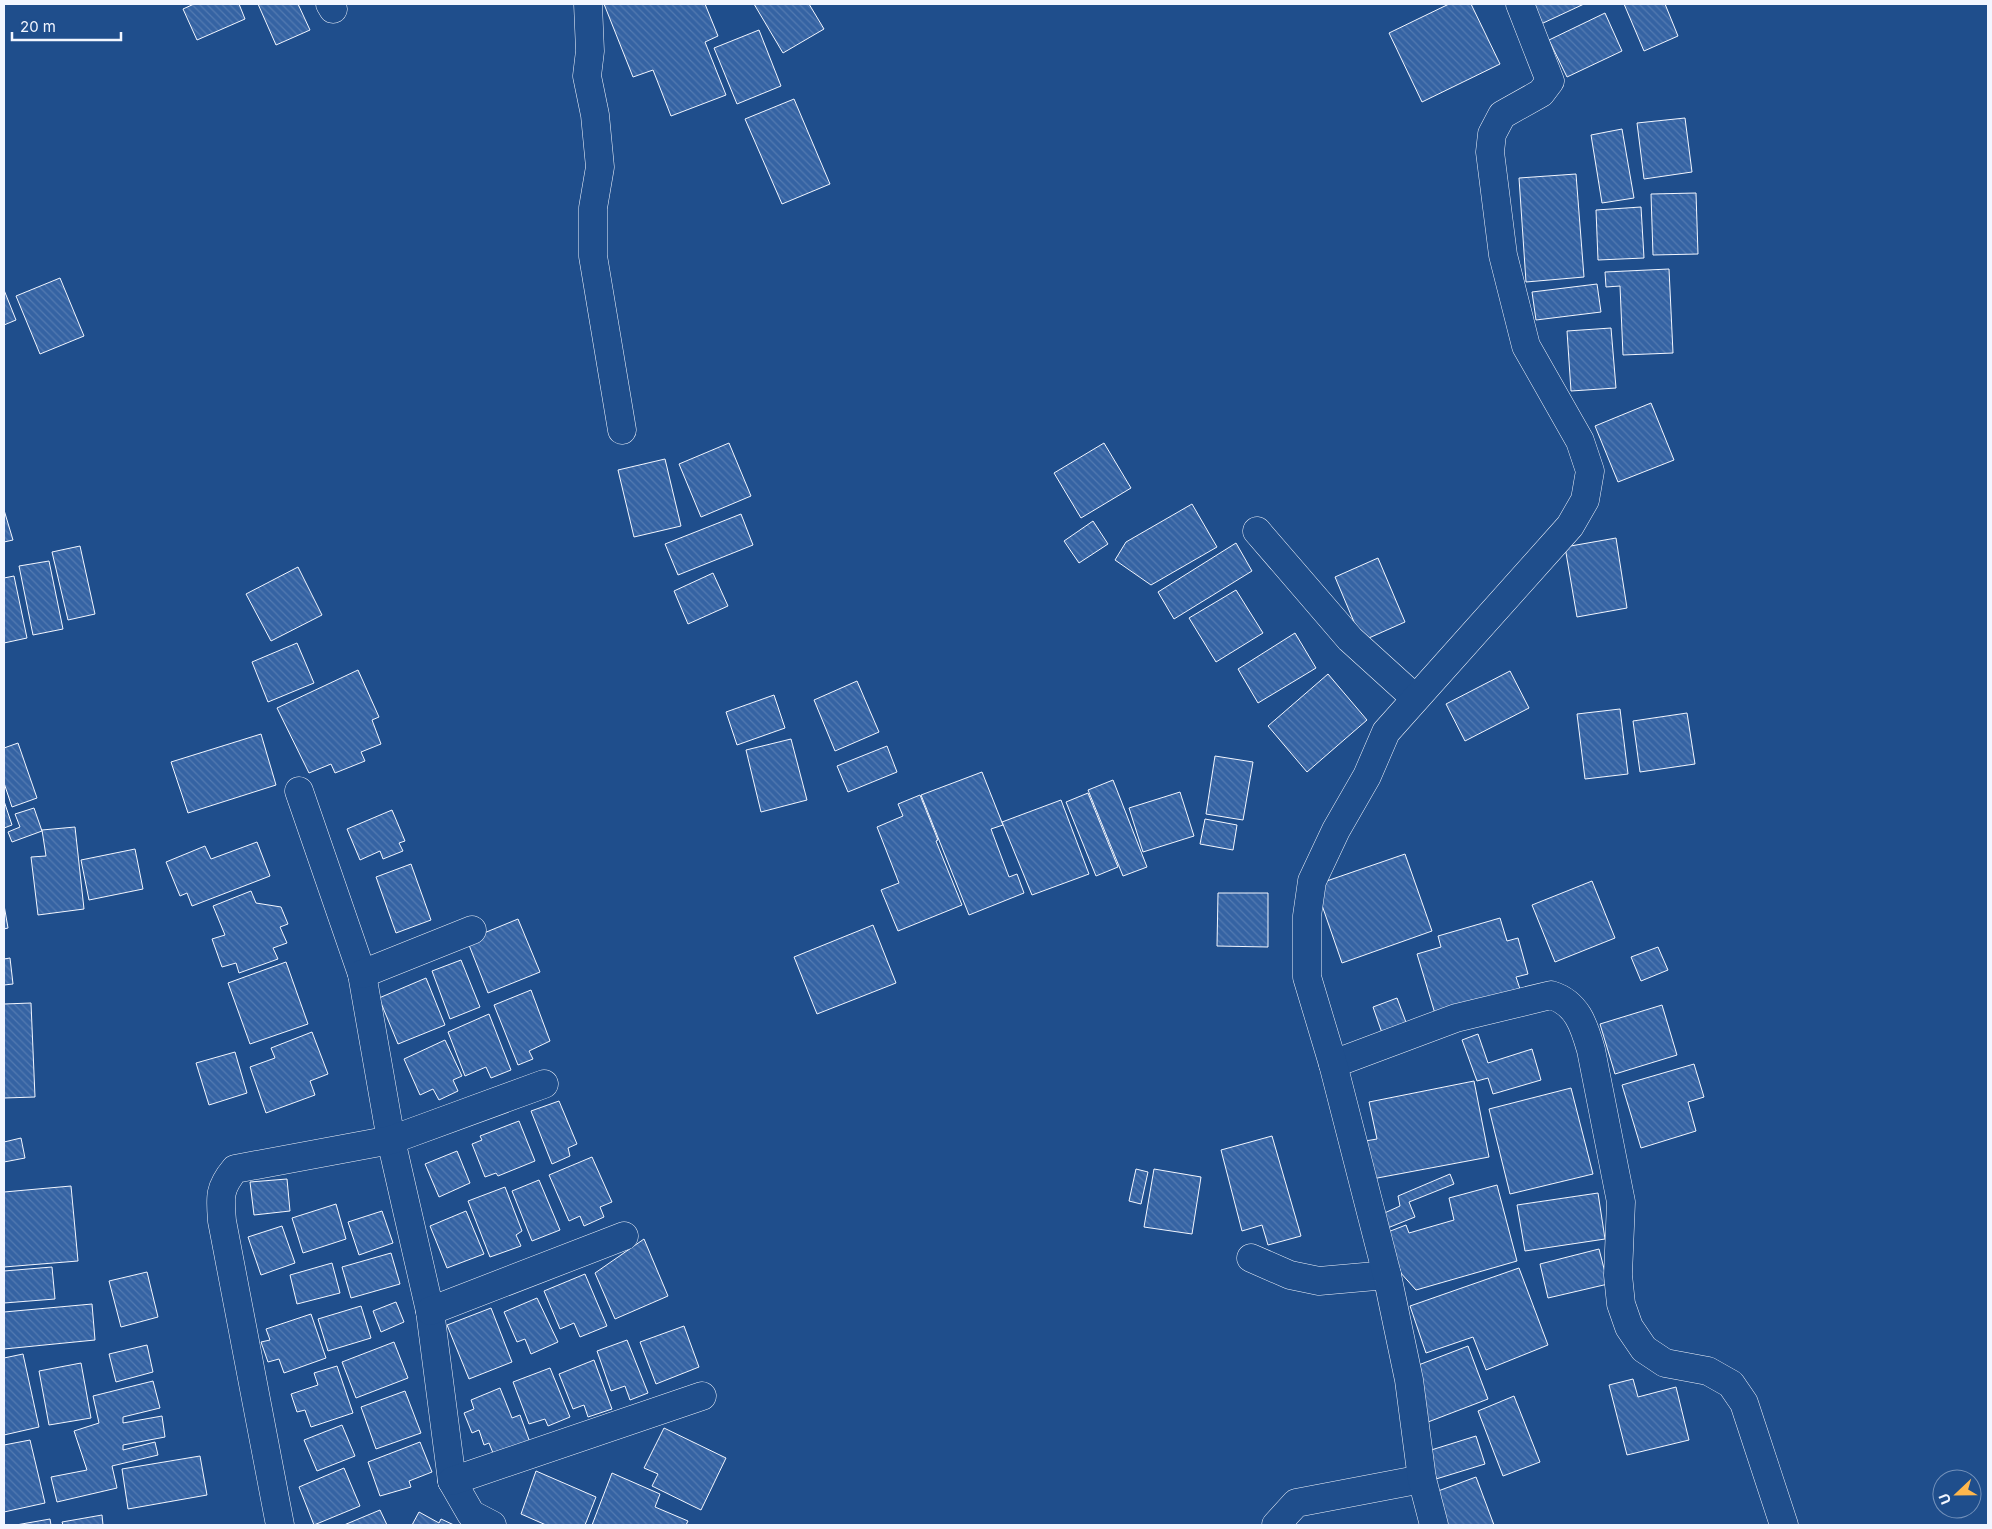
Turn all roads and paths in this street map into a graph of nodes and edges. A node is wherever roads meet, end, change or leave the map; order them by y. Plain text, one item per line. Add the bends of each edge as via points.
1 (588, 4) edge
2 (1520, 4) edge
3 (622, 430) dead end
4 (1257, 531) dead end
5 (1415, 698) junction
6 (298, 791) dead end
7 (472, 930) dead end
8 (362, 974) junction
9 (1333, 1064) junction
10 (544, 1084) dead end
11 (391, 1140) junction
12 (624, 1236) dead end
13 (1251, 1258) dead end
14 (1387, 1275) junction
15 (430, 1311) junction
16 (702, 1396) dead end
17 (1422, 1479) junction
18 (452, 1481) junction
19 (280, 1525) edge
20 (492, 1525) edge
21 (1276, 1525) edge
22 (1434, 1525) edge
23 (1784, 1525) edge

1 - 3 street via 590,51 587,76 600,167 593,208 593,256
2 - 5 street via 1550,81 1541,93 1502,116 1492,134 1490,152 1503,255 1526,346 1580,441 1590,471 1585,500 1570,526
4 - 5 street via 1350,639
5 - 9 street via 1386,732 1367,776 1312,881 1307,916 1307,977
6 - 8 street
7 - 8 street
8 - 11 street
9 - 14 street
9 - 23 street via 1456,1018 1551,995 1574,1009 1584,1026 1591,1050 1621,1202 1618,1275 1621,1304 1629,1326 1644,1349 1665,1364 1708,1371 1731,1384 1744,1403
10 - 11 street
11 - 15 street
11 - 19 street via 235,1170 221,1190 222,1221
12 - 15 street
13 - 14 street via 1290,1275 1319,1281
14 - 17 street via 1409,1380
15 - 18 street
16 - 18 street
17 - 21 street via 1296,1503
17 - 22 street
18 - 20 street via 471,1514

